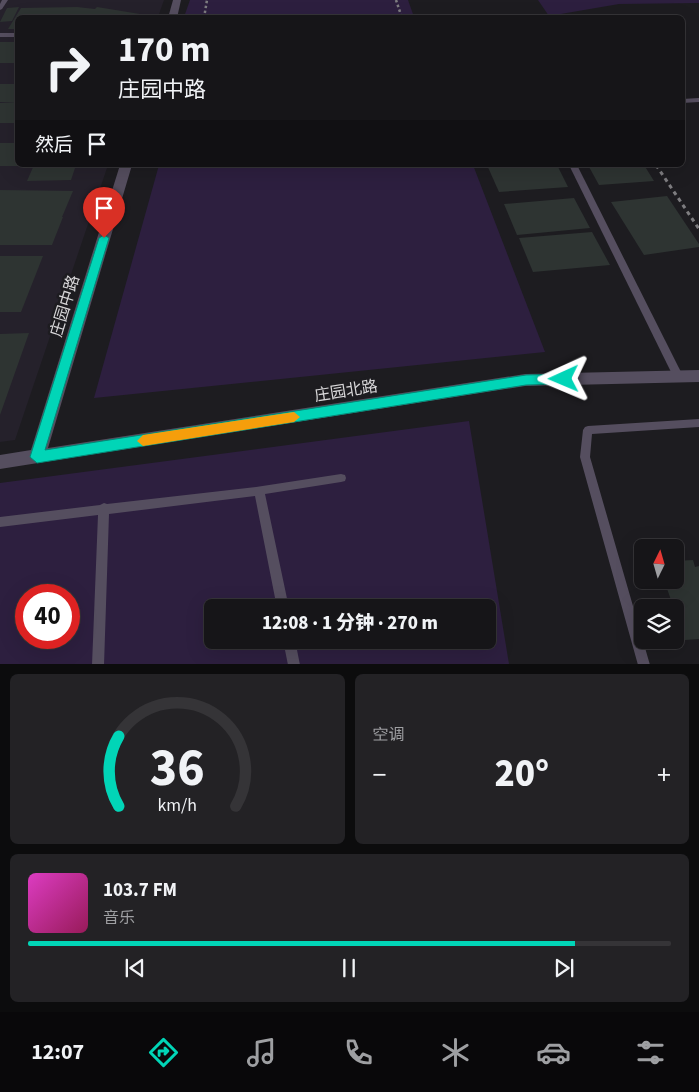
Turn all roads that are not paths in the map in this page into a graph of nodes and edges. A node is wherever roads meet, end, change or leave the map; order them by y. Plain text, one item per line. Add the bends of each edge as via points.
1 (5, 0) edge
2 (177, 0) edge
3 (0, 8) edge
4 (173, 15) edge
5 (0, 35) edge
6 (15, 35) edge
7 (685, 100) edge
8 (699, 100) edge
9 (125, 167) edge
10 (575, 167) edge
11 (678, 376) junction
12 (699, 376) edge
13 (699, 423) edge
14 (37, 457) junction
15 (0, 462) edge
16 (341, 478) dead end
17 (260, 492) junction
18 (104, 508) junction
19 (0, 522) edge
20 (281, 599) edge
21 (291, 649) edge
22 (98, 664) edge
23 (294, 664) edge
24 (644, 664) edge

1 - 3 lane
2 - 4 street
5 - 6 lane
7 - 8 lane
9 - 14 street, 庄园中路
10 - 11 lane
11 - 12 street, 庄园北路
11 - 14 street, 庄园北路 via 526,380
13 - 24 lane via 588,430 585,457
14 - 15 street, 庄园北路
16 - 17 lane
17 - 18 lane
17 - 20 lane
18 - 19 lane
18 - 22 lane
21 - 23 lane

